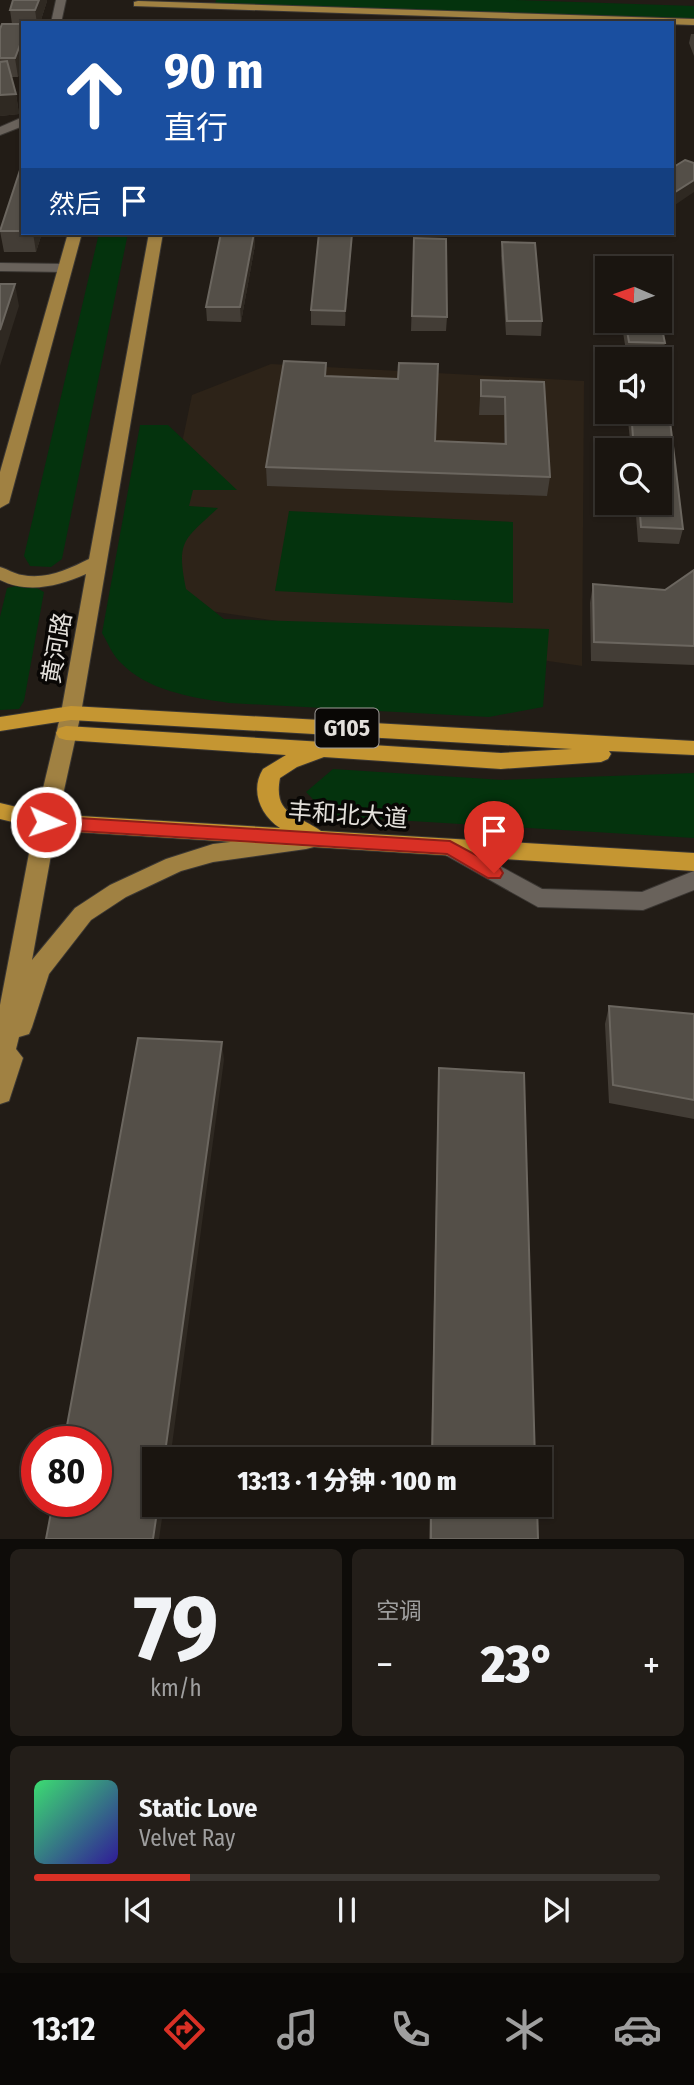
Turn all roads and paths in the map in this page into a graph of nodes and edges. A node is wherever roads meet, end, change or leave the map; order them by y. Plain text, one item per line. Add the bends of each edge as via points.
1 (61, 0) edge
2 (138, 2) edge
3 (197, 3) edge
4 (134, 19) dead end
5 (194, 20) dead end
6 (56, 21) edge
7 (668, 21) edge
8 (674, 21) edge
9 (694, 22) edge
10 (21, 122) edge
11 (0, 131) edge
12 (74, 235) edge
13 (156, 235) edge
14 (0, 267) edge
15 (64, 273) junction
16 (0, 276) edge
17 (0, 503) edge
18 (97, 562) junction
19 (0, 573) edge
20 (0, 723) edge
21 (69, 723) junction
22 (694, 748) edge
23 (331, 750) junction
24 (0, 811) edge
25 (46, 822) junction
26 (322, 839) junction
27 (450, 847) junction
28 (694, 862) edge
29 (694, 880) edge
30 (0, 1071) edge
31 (0, 1093) edge

1 - 6 lane
2 - 3 main road
2 - 4 main road
3 - 5 main road
3 - 7 main road
8 - 9 main road
10 - 11 lane
12 - 15 main road
13 - 18 main road, 黄河路
14 - 15 lane
15 - 16 lane
15 - 17 main road
18 - 19 main road via 47,582 22,582
18 - 21 main road, 黄河路
20 - 21 highway, G105
21 - 22 highway, G105
21 - 23 highway
21 - 25 main road, 黄河路
22 - 23 highway via 501,761
23 - 26 highway via 290,761 270,774 265,793 271,808 286,823
24 - 25 highway, 丰和北大道
25 - 26 highway, 丰和北大道
25 - 30 main road, 黄河路
26 - 27 highway, 丰和北大道
26 - 31 main road via 213,853 174,865 118,891 83,914 38,970
27 - 28 highway, 丰和北大道
27 - 29 lane via 538,898 643,901

